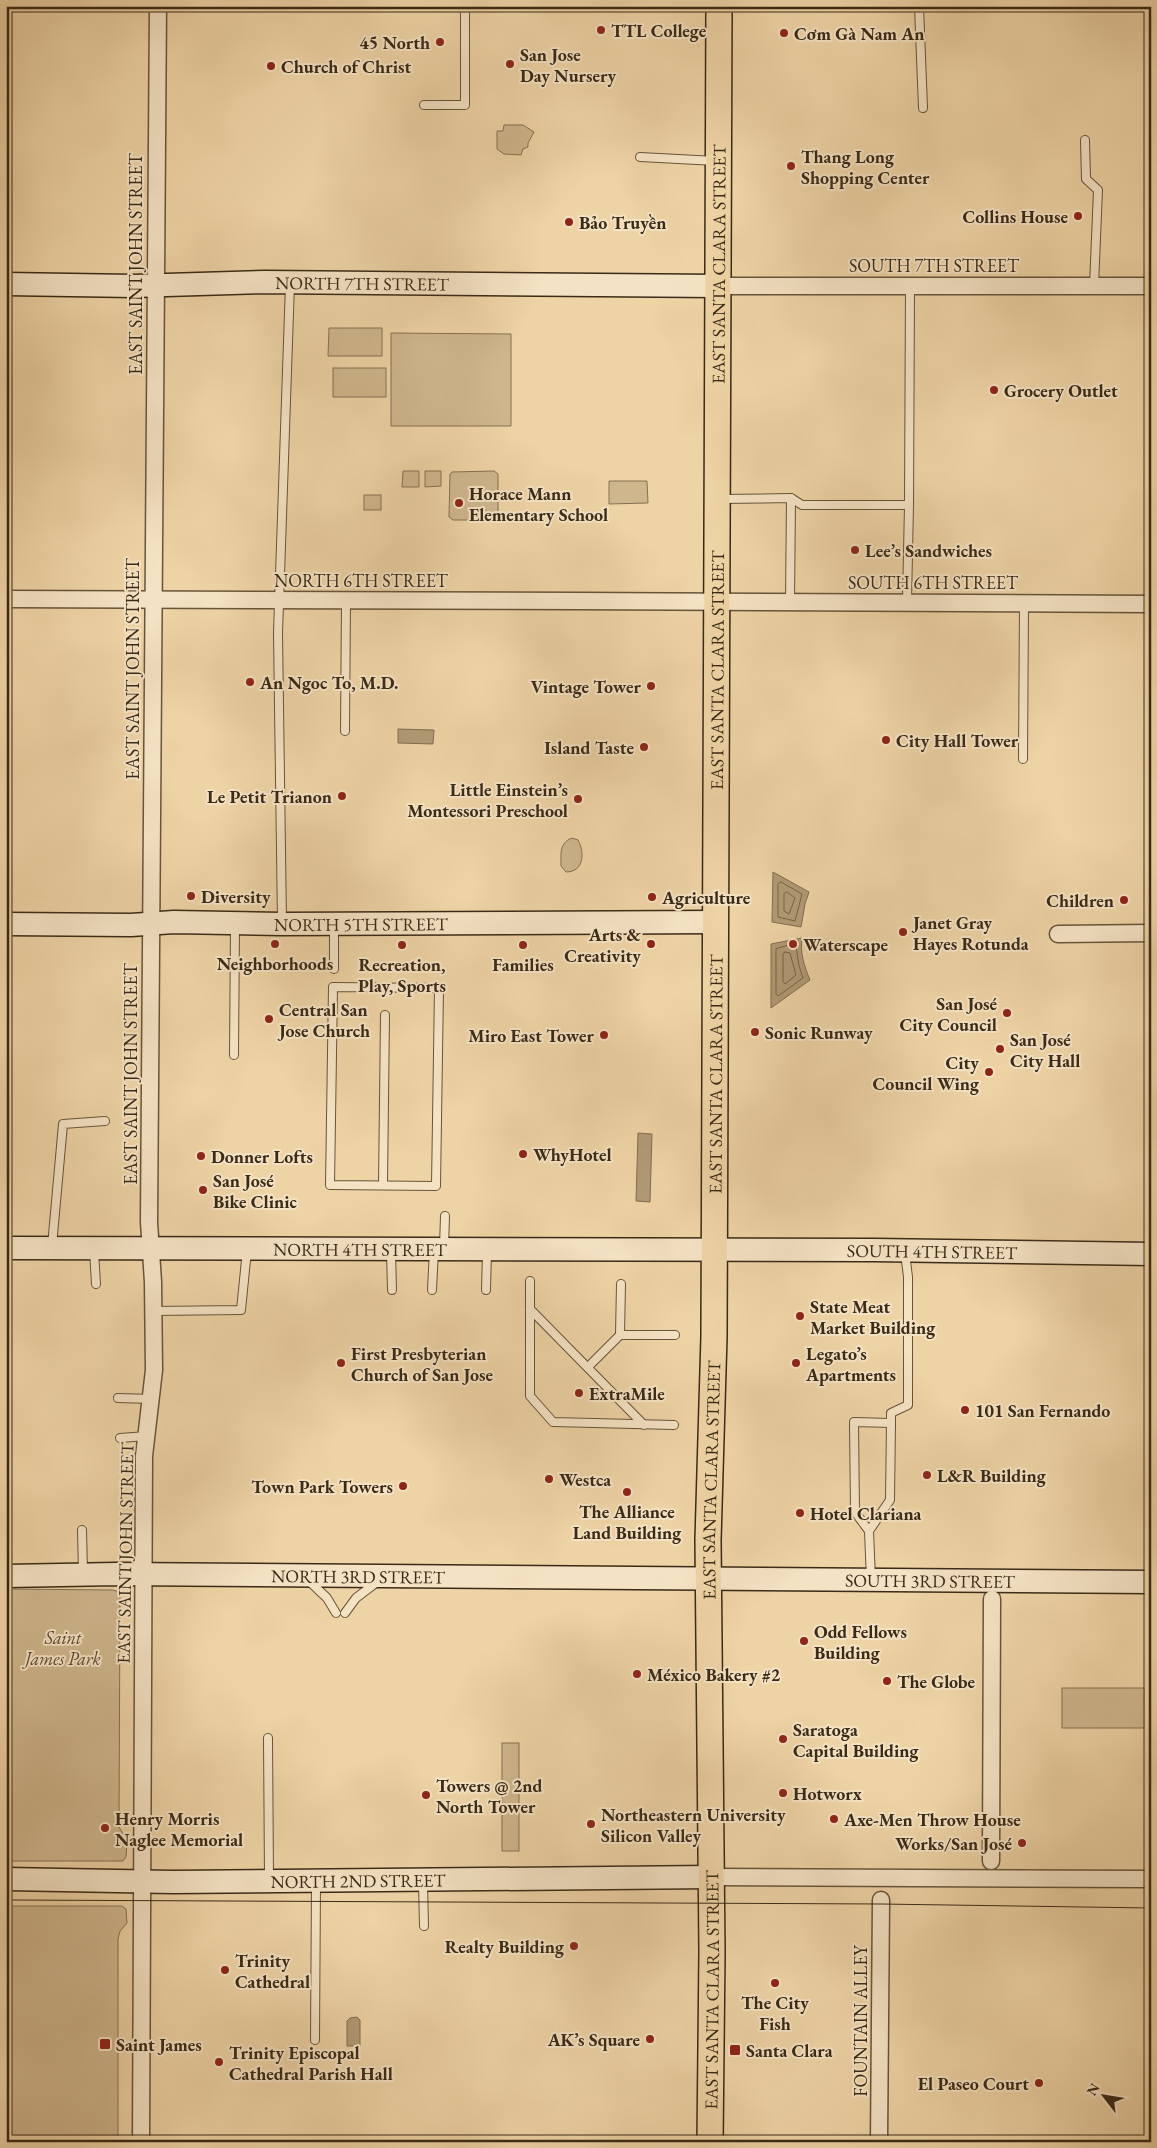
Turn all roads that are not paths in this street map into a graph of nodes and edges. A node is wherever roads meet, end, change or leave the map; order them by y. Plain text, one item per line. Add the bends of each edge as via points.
1 (158, 6) edge
2 (465, 6) edge
3 (718, 6) edge
4 (920, 6) edge
5 (424, 105) dead end
6 (923, 108) dead end
7 (1085, 140) dead end
8 (640, 157) dead end
9 (718, 161) junction
10 (290, 282) junction
11 (6, 284) edge
12 (155, 285) junction
13 (718, 286) junction
14 (910, 286) junction
15 (1094, 286) junction
16 (1151, 286) edge
17 (791, 498) junction
18 (716, 499) junction
19 (909, 505) junction
20 (6, 599) edge
21 (280, 599) junction
22 (346, 600) junction
23 (907, 601) junction
24 (152, 602) junction
25 (790, 602) junction
26 (716, 603) junction
27 (1024, 603) junction
28 (1151, 604) edge
29 (346, 731) dead end
30 (1023, 759) dead end
31 (715, 922) junction
32 (151, 923) junction
33 (235, 923) junction
34 (6, 924) edge
35 (282, 924) junction
36 (334, 924) junction
37 (1151, 933) edge
38 (1058, 934) dead end
39 (334, 969) dead end
40 (385, 1014) dead end
41 (234, 1055) dead end
42 (105, 1121) dead end
43 (383, 1185) junction
44 (445, 1216) dead end
45 (6, 1248) edge
46 (52, 1248) junction
47 (94, 1248) junction
48 (151, 1248) junction
49 (248, 1248) junction
50 (391, 1249) junction
51 (439, 1249) junction
52 (487, 1250) junction
53 (714, 1251) junction
54 (905, 1251) junction
55 (1151, 1254) edge
56 (530, 1281) dead end
57 (96, 1284) dead end
58 (621, 1284) dead end
59 (392, 1290) dead end
60 (432, 1290) dead end
61 (486, 1290) dead end
62 (530, 1309) junction
63 (153, 1311) junction
64 (620, 1335) junction
65 (675, 1335) dead end
66 (588, 1367) junction
67 (118, 1398) dead end
68 (152, 1399) junction
69 (891, 1422) junction
70 (644, 1425) junction
71 (674, 1425) dead end
72 (147, 1436) junction
73 (120, 1438) dead end
74 (82, 1530) dead end
75 (869, 1531) junction
76 (143, 1575) junction
77 (6, 1576) edge
78 (83, 1576) junction
79 (304, 1576) junction
80 (385, 1577) junction
81 (710, 1578) junction
82 (871, 1581) junction
83 (1151, 1582) edge
84 (992, 1599) dead end
85 (336, 1613) dead end
86 (345, 1613) dead end
87 (268, 1738) dead end
88 (991, 1861) dead end
89 (711, 1877) junction
90 (6, 1879) edge
91 (1151, 1879) edge
92 (423, 1880) junction
93 (269, 1881) junction
94 (316, 1881) junction
95 (141, 1882) junction
96 (880, 1900) dead end
97 (424, 1926) dead end
98 (315, 2040) dead end
99 (141, 2142) edge
100 (710, 2142) edge
101 (879, 2142) edge

1 - 12 street, EAST SAINT JOHN STREET
2 - 5 lane via 465,105
3 - 9 main road, EAST SANTA CLARA STREET
4 - 6 lane
7 - 15 lane via 1086,179 1098,190
8 - 9 lane
9 - 13 main road, EAST SANTA CLARA STREET
10 - 12 street, NORTH 7TH STREET
10 - 13 street, NORTH 7TH STREET
10 - 21 lane
11 - 12 street, NORTH 7TH STREET
12 - 24 street, EAST SAINT JOHN STREET
13 - 14 street, SOUTH 7TH STREET
13 - 18 main road, EAST SANTA CLARA STREET
14 - 15 street, SOUTH 7TH STREET
14 - 19 lane
15 - 16 street, SOUTH 7TH STREET
17 - 18 lane
17 - 19 lane via 802,505
17 - 25 lane
18 - 26 main road, EAST SANTA CLARA STREET
19 - 23 lane
20 - 24 street, NORTH 6TH STREET
21 - 22 street, NORTH 6TH STREET
21 - 24 street, NORTH 6TH STREET
21 - 35 lane
22 - 26 street, NORTH 6TH STREET
22 - 29 lane
23 - 25 street, SOUTH 6TH STREET
23 - 27 street, SOUTH 6TH STREET
24 - 32 street, EAST SAINT JOHN STREET
25 - 26 street, SOUTH 6TH STREET
26 - 31 main road, EAST SANTA CLARA STREET
27 - 28 street, SOUTH 6TH STREET
27 - 30 lane
31 - 36 street, NORTH 5TH STREET
31 - 53 main road, EAST SANTA CLARA STREET
32 - 33 street, NORTH 5TH STREET
32 - 34 street, NORTH 5TH STREET
32 - 48 street, EAST SAINT JOHN STREET
33 - 35 street, NORTH 5TH STREET
33 - 41 lane
35 - 36 street, NORTH 5TH STREET
36 - 39 lane
37 - 38 street
40 - 43 lane
42 - 46 lane via 63,1124
43 - 43 lane via 330,1185 333,987 439,988 436,1186
44 - 51 lane
45 - 46 street, NORTH 4TH STREET
46 - 47 street, NORTH 4TH STREET
47 - 48 street, NORTH 4TH STREET
47 - 57 lane
48 - 49 street, NORTH 4TH STREET
48 - 63 street, EAST SAINT JOHN STREET
49 - 50 street, NORTH 4TH STREET
49 - 63 lane via 241,1310
50 - 51 street, NORTH 4TH STREET
50 - 59 lane
51 - 52 street, NORTH 4TH STREET
51 - 60 lane
52 - 53 street, NORTH 4TH STREET
52 - 61 lane
53 - 54 street, SOUTH 4TH STREET
53 - 81 main road, EAST SANTA CLARA STREET
54 - 55 street, SOUTH 4TH STREET
54 - 69 lane via 908,1405 892,1413
56 - 62 lane
58 - 64 lane
62 - 66 lane
62 - 70 lane via 530,1396 553,1422
63 - 68 street, EAST SAINT JOHN STREET
64 - 65 lane
64 - 66 lane
66 - 70 lane
67 - 68 lane
68 - 72 street, EAST SAINT JOHN STREET
69 - 75 lane via 890,1500
69 - 75 lane via 854,1422 855,1512
70 - 71 lane
72 - 73 lane
72 - 76 street, EAST SAINT JOHN STREET
74 - 78 lane
75 - 82 lane
76 - 78 street, NORTH 3RD STREET
76 - 79 street, NORTH 3RD STREET
76 - 95 street, EAST SAINT JOHN STREET
77 - 78 street, NORTH 3RD STREET
79 - 80 street, NORTH 3RD STREET
79 - 85 lane via 328,1598
80 - 81 street, NORTH 3RD STREET
80 - 86 lane via 356,1598
81 - 82 street, SOUTH 3RD STREET
81 - 89 main road, EAST SANTA CLARA STREET
82 - 83 street, SOUTH 3RD STREET
84 - 88 street
87 - 93 lane
89 - 91 street
89 - 92 street, NORTH 2ND STREET
89 - 100 main road, EAST SANTA CLARA STREET
90 - 95 street, NORTH 2ND STREET
92 - 94 street, NORTH 2ND STREET
92 - 97 lane
93 - 94 street, NORTH 2ND STREET
93 - 95 street, NORTH 2ND STREET
94 - 98 lane
95 - 99 street, EAST SAINT JOHN STREET
96 - 101 street, FOUNTAIN ALLEY

